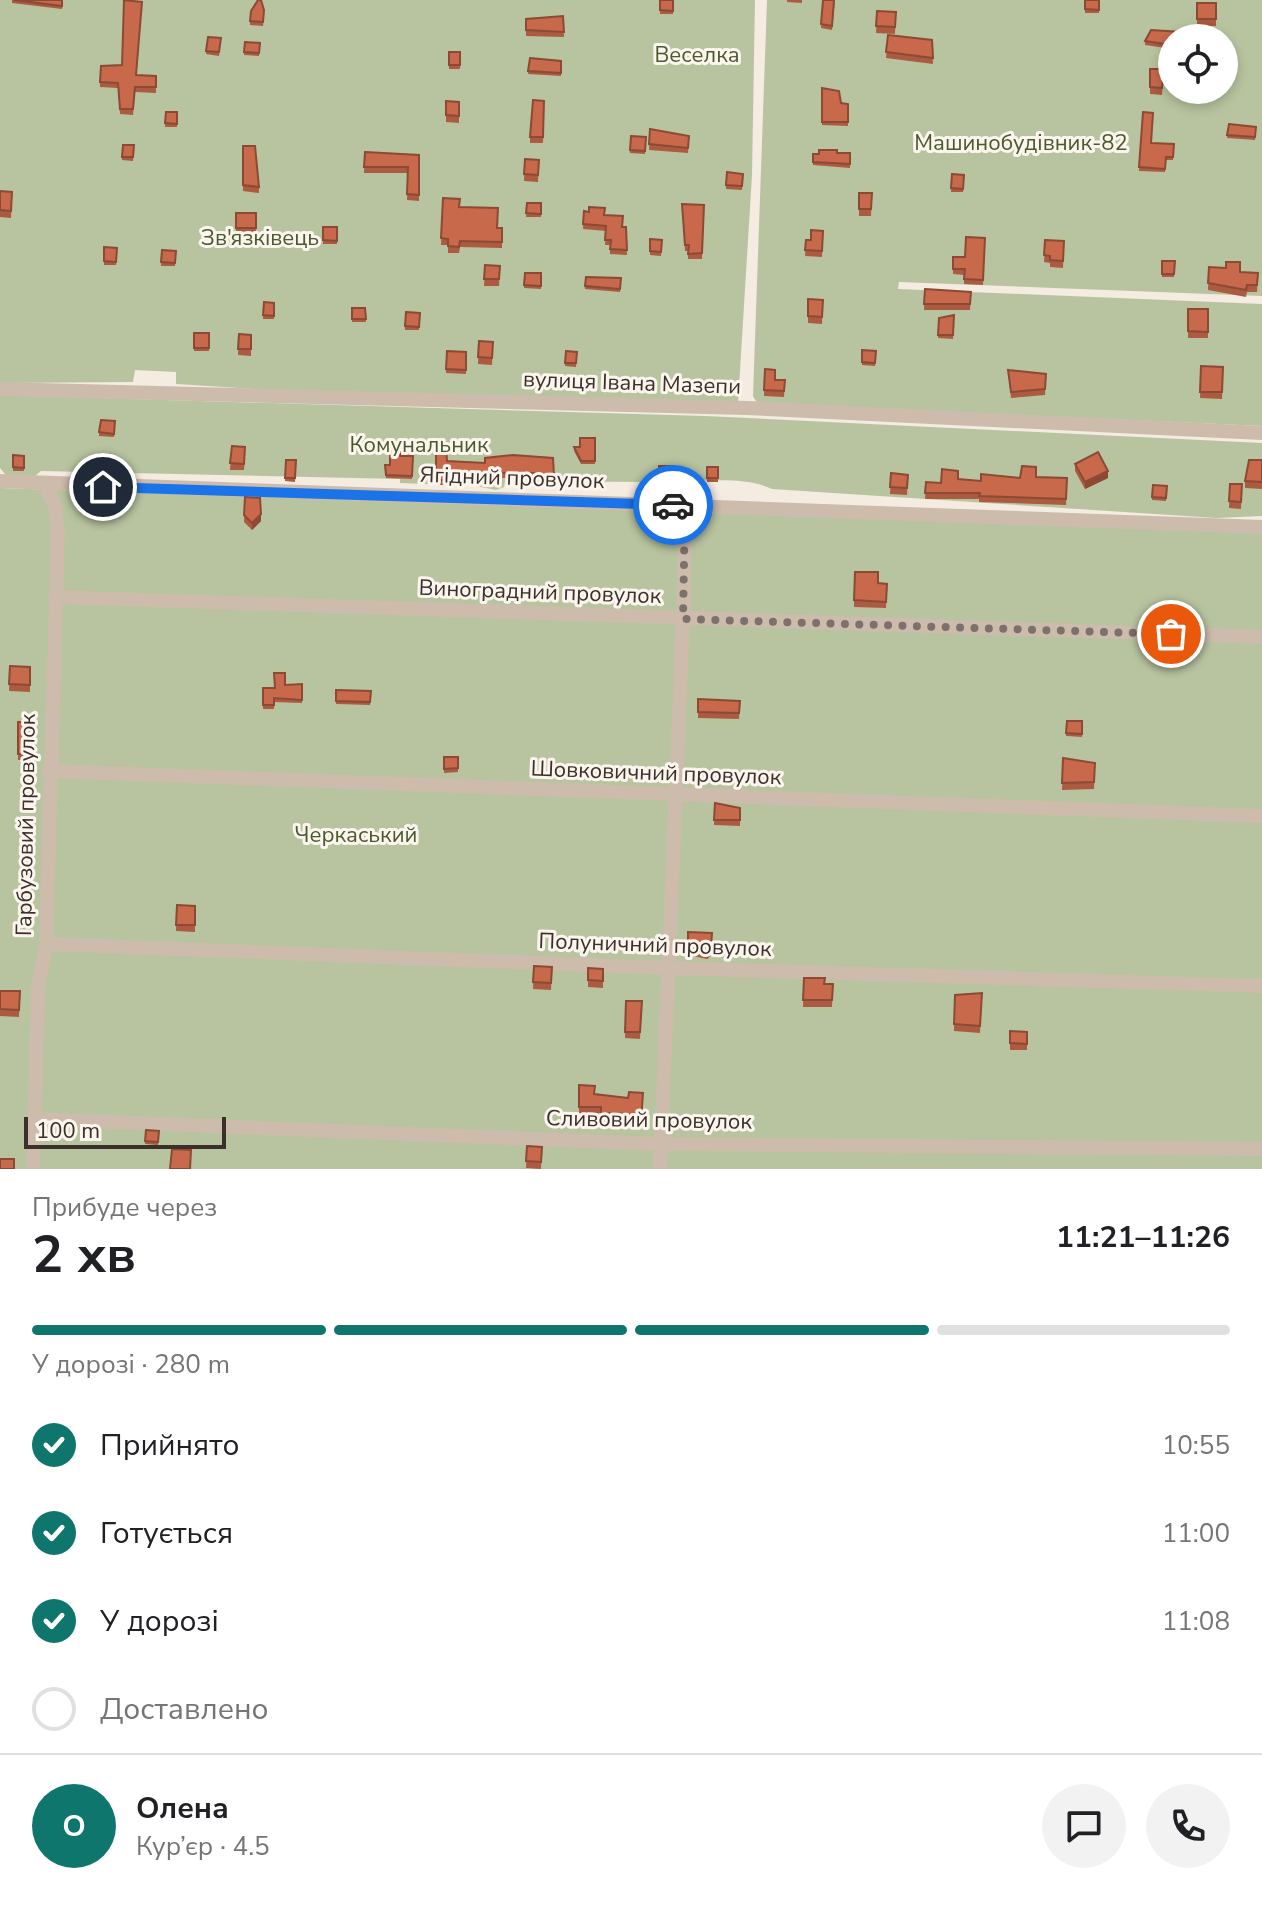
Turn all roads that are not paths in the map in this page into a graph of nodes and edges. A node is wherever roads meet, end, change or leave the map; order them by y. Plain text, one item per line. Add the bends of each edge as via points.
1 (0, 389) edge
2 (1262, 433) edge
3 (0, 481) edge
4 (45, 485) junction
5 (685, 505) junction
6 (1262, 527) edge
7 (55, 597) junction
8 (683, 619) junction
9 (1262, 637) edge
10 (49, 771) junction
11 (676, 796) junction
12 (1262, 816) edge
13 (46, 944) junction
14 (668, 968) junction
15 (1262, 986) edge
16 (35, 1119) junction
17 (660, 1144) junction
18 (1262, 1149) edge
19 (33, 1169) edge
20 (660, 1169) edge

1 - 2 street, вулиця Івана Мазепи via 747,408
3 - 4 street, Ягідний провулок
4 - 5 street, Ягідний провулок
4 - 7 street, Гарбузовий провулок via 55,506
5 - 6 street, Ягідний провулок
5 - 8 street
7 - 8 street, Виноградний провулок
7 - 10 street, Гарбузовий провулок
8 - 9 street, Виноградний провулок
8 - 11 street
10 - 11 street, Шовковичний провулок
10 - 13 street, Гарбузовий провулок
11 - 12 street, Шовковичний провулок
11 - 14 street
13 - 14 street, Полуничний провулок
13 - 16 street, Гарбузовий провулок via 38,988
14 - 15 street, Полуничний провулок
14 - 17 street
16 - 17 street, Сливовий провулок
16 - 19 street, Гарбузовий провулок
17 - 18 street, Сливовий провулок
17 - 20 street

